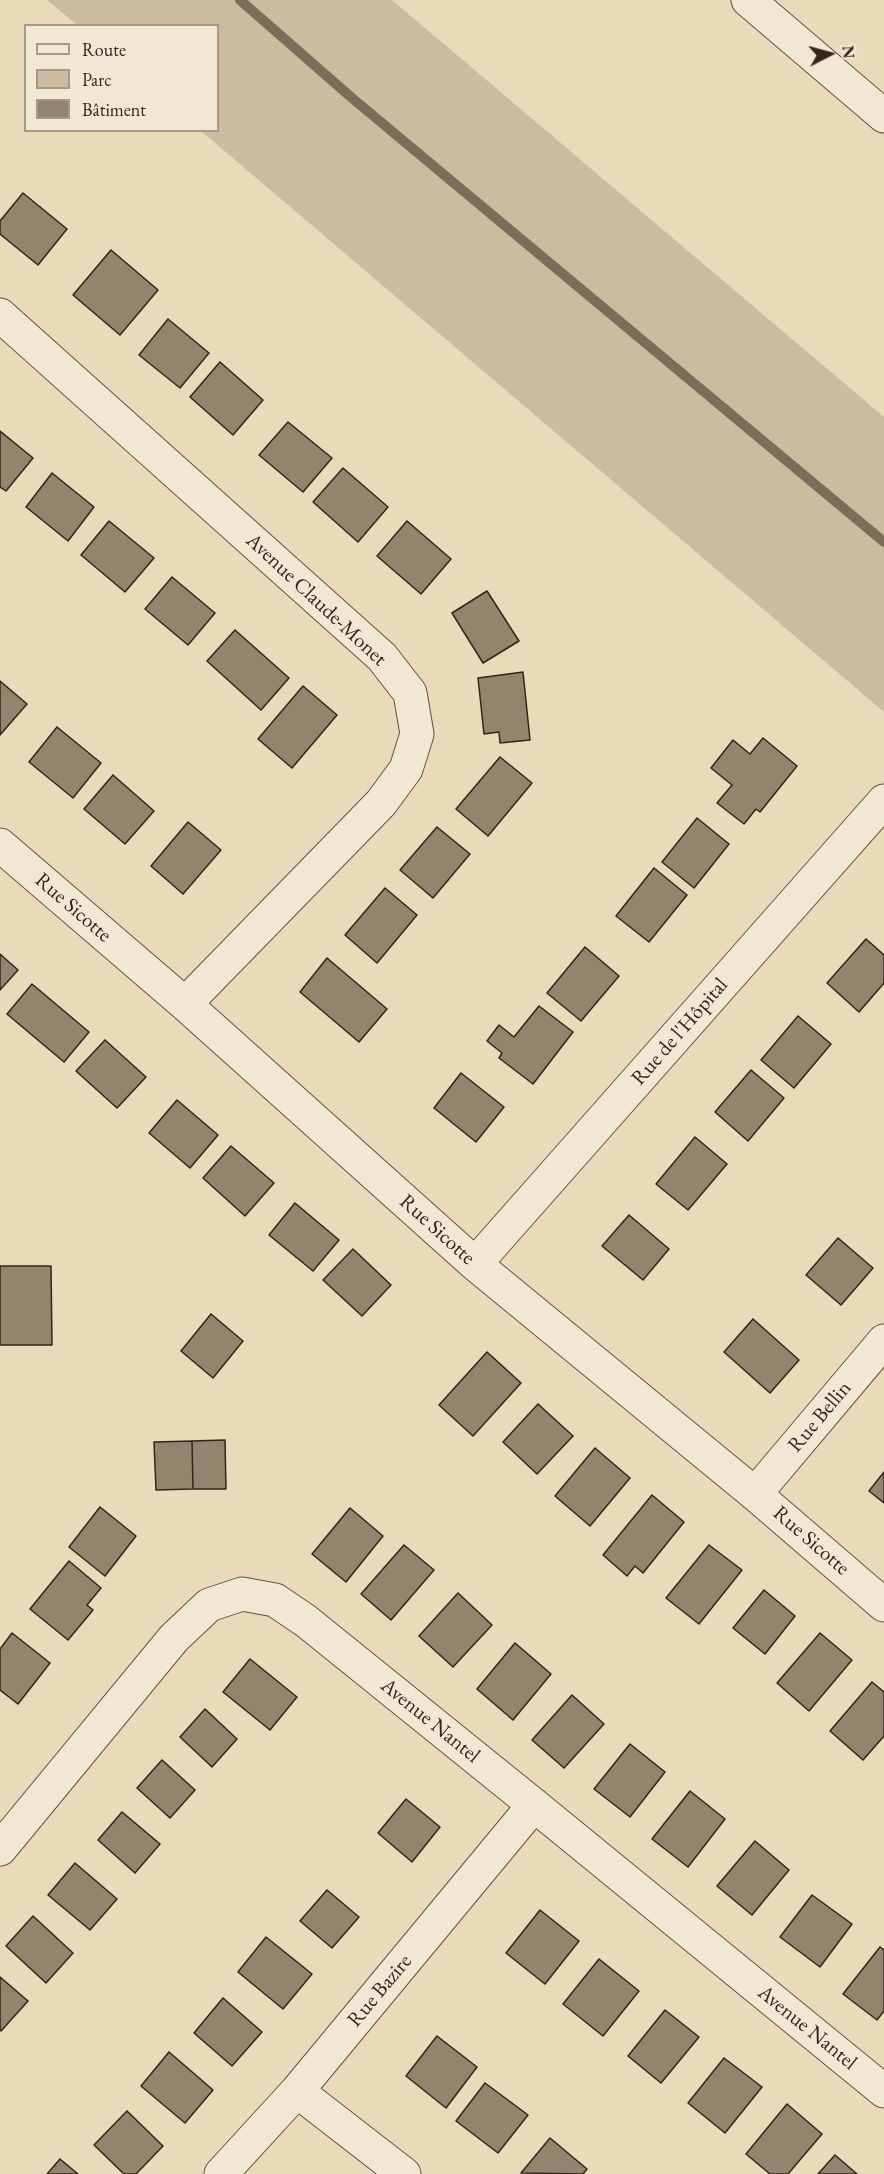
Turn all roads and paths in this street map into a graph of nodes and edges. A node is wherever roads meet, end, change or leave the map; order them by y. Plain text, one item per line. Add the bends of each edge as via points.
1 (748, 0) edge
2 (884, 116) edge
3 (0, 315) edge
4 (884, 801) edge
5 (0, 845) edge
6 (185, 1005) junction
7 (475, 1264) junction
8 (884, 1341) edge
9 (755, 1494) junction
10 (884, 1605) edge
11 (534, 1805) junction
12 (0, 1849) edge
13 (297, 2091) junction
14 (884, 2091) edge
15 (221, 2174) edge
16 (404, 2174) edge

1 - 2 street
3 - 6 street, Avenue Claude-Monet via 382,657 410,693 417,734 406,769 381,803
4 - 7 street, Rue de l'Hôpital
5 - 6 street, Rue Sicotte
6 - 7 street, Rue Sicotte
7 - 9 street, Rue Sicotte
8 - 9 street, Rue Bellin
9 - 10 street, Rue Sicotte
11 - 12 street, Avenue Nantel via 306,1621 275,1600 242,1594 209,1605 174,1638
11 - 13 street, Rue Bazire
11 - 14 street, Avenue Nantel
13 - 15 street, Rue Bazire
13 - 16 street

